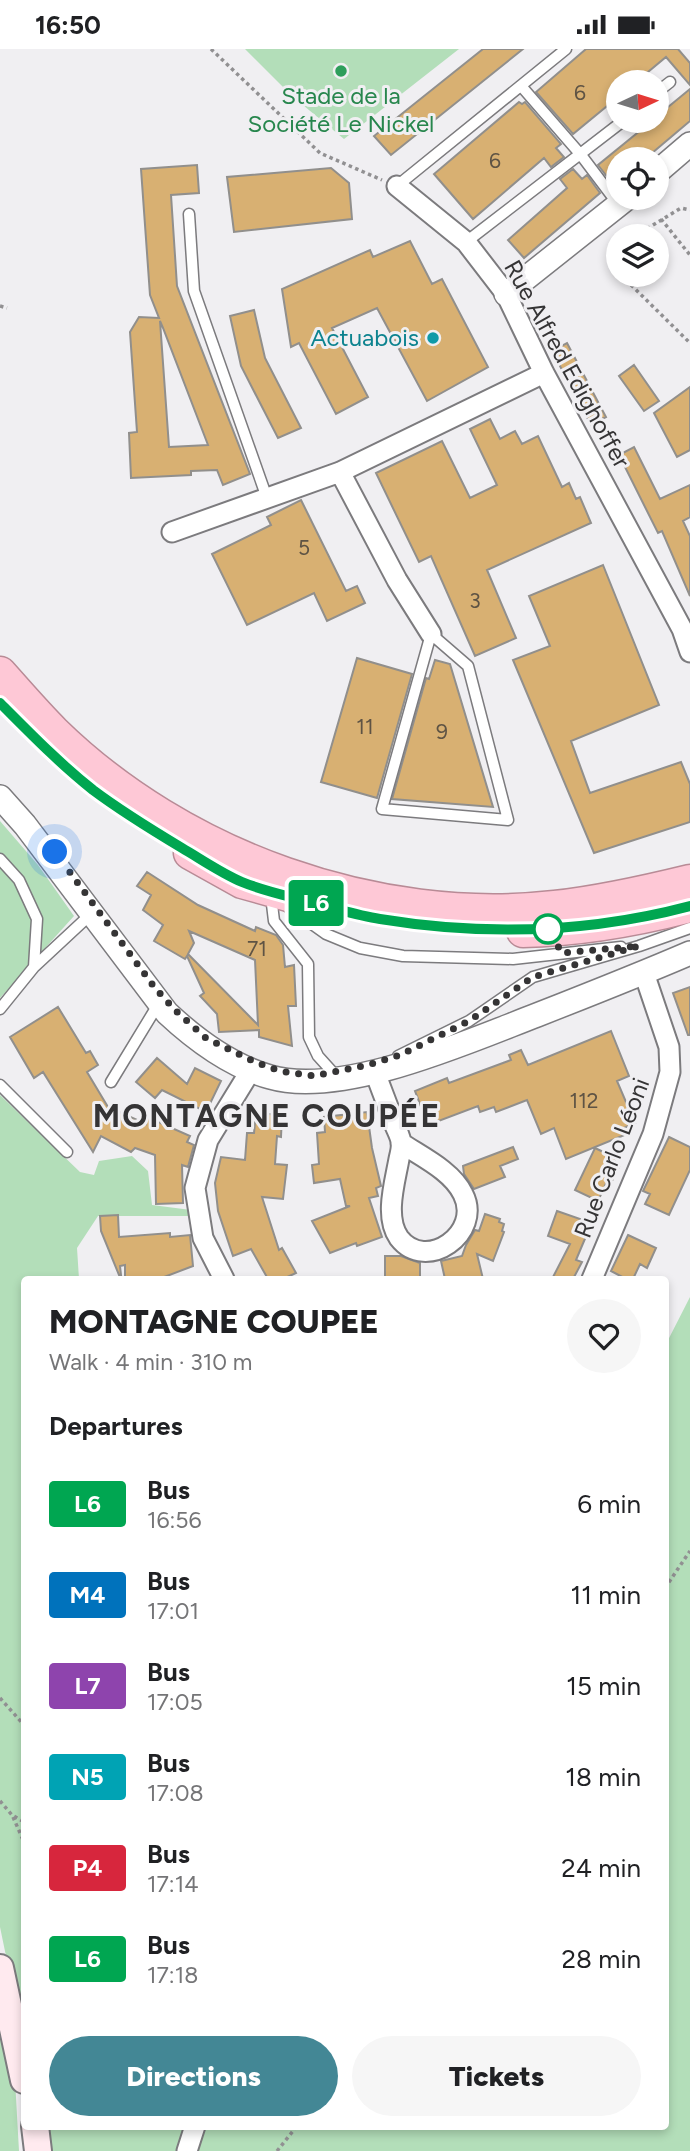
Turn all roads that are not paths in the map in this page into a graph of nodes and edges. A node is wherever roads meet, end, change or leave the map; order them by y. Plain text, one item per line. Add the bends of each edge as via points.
1 (566, 49) edge
2 (522, 87) junction
3 (608, 133) edge
4 (690, 144) edge
5 (581, 155) junction
6 (669, 162) edge
7 (606, 182) edge
8 (397, 186) joint
9 (612, 210) edge
10 (189, 214) dead end
11 (467, 241) junction
12 (506, 294) junction
13 (544, 373) junction
14 (340, 472) junction
15 (267, 498) junction
16 (172, 532) dead end
17 (431, 634) junction
18 (690, 652) edge
19 (0, 673) edge
20 (0, 703) edge
21 (0, 785) edge
22 (0, 797) edge
23 (0, 859) edge
24 (690, 881) edge
25 (261, 889) junction
26 (690, 906) edge
27 (92, 914) junction
28 (690, 928) edge
29 (639, 946) junction
30 (690, 953) edge
31 (34, 967) junction
32 (644, 973) junction
33 (159, 1003) junction
34 (0, 1009) edge
35 (251, 1070) junction
36 (375, 1072) junction
37 (337, 1077) junction
38 (111, 1082) dead end
39 (0, 1085) edge
40 (401, 1143) junction
41 (67, 1152) dead end
42 (222, 1276) edge
43 (593, 1276) edge
44 (0, 1968) edge
45 (21, 2066) edge
46 (35, 2130) edge
47 (194, 2130) edge
48 (38, 2151) edge
49 (187, 2151) edge

1 - 2 lane
2 - 5 lane
2 - 8 lane
3 - 5 lane
4 - 6 street
5 - 7 lane
5 - 11 lane
8 - 11 street, Rue Alfred Edighoffer
9 - 12 street
10 - 15 lane via 194,291
11 - 12 street, Rue Alfred Edighoffer
12 - 13 street, Rue Alfred Edighoffer
13 - 14 street
13 - 18 street, Rue Alfred Edighoffer via 682,629
14 - 15 street
14 - 17 street
15 - 16 street
17 - 17 lane via 382,809 508,820 468,666
19 - 24 highway via 55,733 158,812 228,850 308,882 387,901 503,910 625,897
20 - 25 highway via 94,791 146,826
21 - 37 lane via 155,988 206,1038 280,1071
22 - 27 street
23 - 31 lane via 19,880 37,919
25 - 26 highway via 377,919 473,930 582,927
25 - 29 lane via 326,934 360,948 404,956 513,959
25 - 37 lane via 274,921 308,964 309,1037 318,1056
27 - 31 lane
27 - 33 street
28 - 29 lane
29 - 37 lane via 533,977 469,1021 400,1055
30 - 32 street
31 - 34 lane
32 - 36 street via 475,1039
32 - 43 street, Rue Carlo Léoni via 670,1058 667,1085 653,1134
33 - 35 street via 211,1050
33 - 38 lane
35 - 37 street via 286,1080 313,1082
35 - 42 street via 208,1140 195,1188 203,1238
36 - 37 street
36 - 40 street
39 - 41 lane
40 - 40 street via 391,1221 399,1238 417,1251 441,1249 459,1237 466,1216 465,1196 455,1182
44 - 45 main road
46 - 48 main road
47 - 49 street

